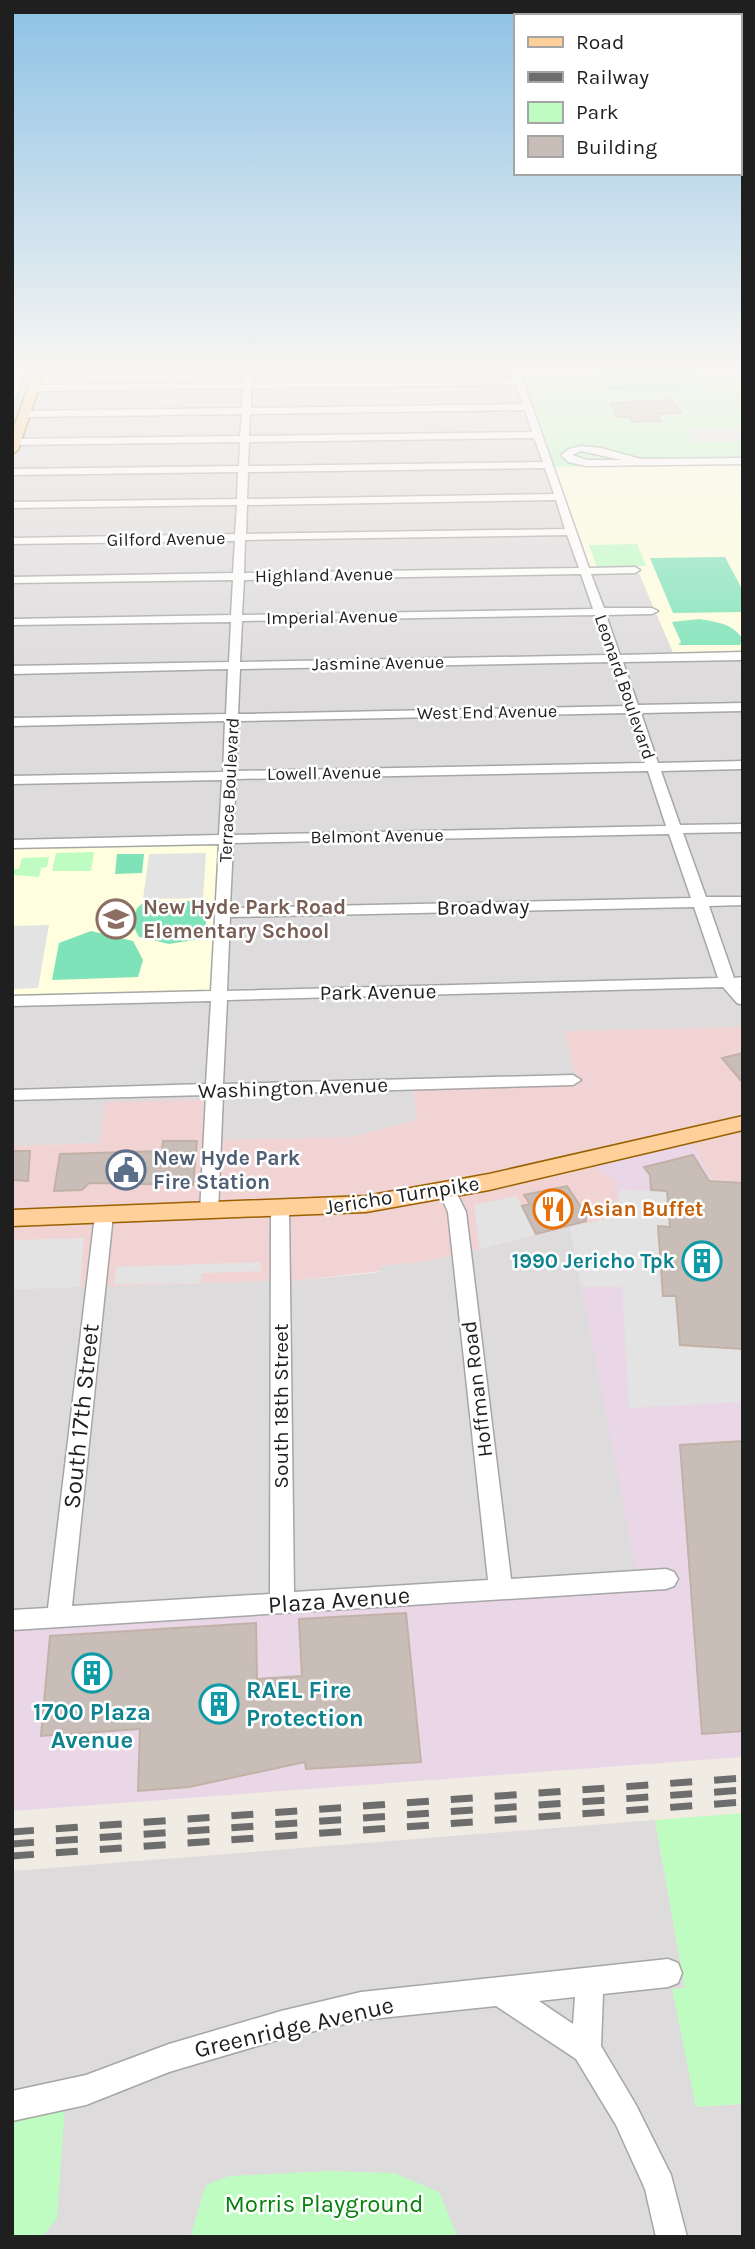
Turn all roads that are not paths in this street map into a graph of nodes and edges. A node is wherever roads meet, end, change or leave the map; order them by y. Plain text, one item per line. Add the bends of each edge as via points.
1 (244, 474) edge
2 (552, 474) edge
3 (560, 497) junction
4 (242, 502) junction
5 (12, 505) edge
6 (572, 532) junction
7 (240, 537) junction
8 (12, 541) edge
9 (585, 570) junction
10 (635, 570) dead end
11 (238, 576) junction
12 (12, 580) edge
13 (652, 611) dead end
14 (600, 612) junction
15 (236, 618) junction
16 (12, 622) edge
17 (743, 656) edge
18 (616, 659) junction
19 (234, 666) junction
20 (12, 670) edge
21 (743, 707) edge
22 (634, 710) junction
23 (232, 718) junction
24 (12, 722) edge
25 (743, 765) edge
26 (653, 766) junction
27 (229, 775) junction
28 (12, 780) edge
29 (743, 828) edge
30 (675, 830) junction
31 (226, 840) junction
32 (12, 845) edge
33 (701, 901) junction
34 (743, 901) edge
35 (223, 913) junction
36 (735, 983) edge
37 (219, 995) junction
38 (12, 1000) edge
39 (743, 1000) edge
40 (573, 1080) dead end
41 (215, 1090) junction
42 (12, 1095) edge
43 (743, 1123) edge
44 (447, 1189) junction
45 (281, 1209) junction
46 (209, 1212) junction
47 (104, 1215) junction
48 (12, 1217) edge
49 (666, 1579) dead end
50 (501, 1590) junction
51 (282, 1603) junction
52 (59, 1617) junction
53 (12, 1620) edge
54 (668, 1973) dead end
55 (590, 1982) junction
56 (500, 1992) junction
57 (586, 2049) junction
58 (12, 2106) edge
59 (672, 2237) edge

1 - 4 street, Terrace Boulevard
2 - 3 street, Leonard Boulevard
3 - 4 street
3 - 6 street, Leonard Boulevard
4 - 5 street
4 - 7 street, Terrace Boulevard
6 - 7 street, Gilford Avenue
6 - 9 street, Leonard Boulevard
7 - 8 street, Gilford Avenue
7 - 11 street, Terrace Boulevard
9 - 10 street, Highland Avenue
9 - 11 street, Highland Avenue
9 - 14 street, Leonard Boulevard
11 - 12 street, Highland Avenue
11 - 15 street, Terrace Boulevard
13 - 14 street, Imperial Avenue
14 - 15 street, Imperial Avenue
14 - 18 street, Leonard Boulevard
15 - 16 street, Imperial Avenue
15 - 19 street, Terrace Boulevard
17 - 18 street, Jasmine Avenue
18 - 19 street, Jasmine Avenue
18 - 22 street, Leonard Boulevard
19 - 20 street, Jasmine Avenue
19 - 23 street, Terrace Boulevard
21 - 22 street, West End Avenue
22 - 23 street, West End Avenue
22 - 26 street, Leonard Boulevard
23 - 24 street, West End Avenue
23 - 27 street, Terrace Boulevard
25 - 26 street, Lowell Avenue
26 - 27 street, Lowell Avenue
26 - 30 street, Leonard Boulevard
27 - 28 street, Lowell Avenue
27 - 31 street, Terrace Boulevard
29 - 30 street, Belmont Avenue
30 - 31 street, Belmont Avenue
30 - 33 street, Leonard Boulevard
31 - 32 street, Belmont Avenue
31 - 35 street, Terrace Boulevard
33 - 34 street, Broadway
33 - 35 street, Broadway
33 - 36 street, Leonard Boulevard
35 - 37 street, Terrace Boulevard
36 - 37 street, Park Avenue
36 - 39 street, Leonard Boulevard
37 - 38 street, Park Avenue
37 - 41 street, Terrace Boulevard
40 - 41 street, Washington Avenue
41 - 42 street, Washington Avenue
41 - 46 street, Terrace Boulevard
43 - 44 main road, Jericho Turnpike
44 - 45 main road, Jericho Turnpike via 366,1203
44 - 50 street, Hoffman Road via 457,1212
45 - 46 main road, Jericho Turnpike
45 - 51 street, South 18th Street
46 - 47 main road, Jericho Turnpike
47 - 48 main road, Jericho Turnpike
47 - 52 street, South 17th Street
49 - 50 street, Plaza Avenue
50 - 51 street, Plaza Avenue
51 - 52 street, Plaza Avenue
52 - 53 street, Plaza Avenue
54 - 55 street, Greenridge Avenue
55 - 56 street, Greenridge Avenue
55 - 57 street
56 - 57 street
56 - 58 street, Greenridge Avenue via 361,2006 169,2058 86,2090
57 - 59 street via 626,2115 660,2186

